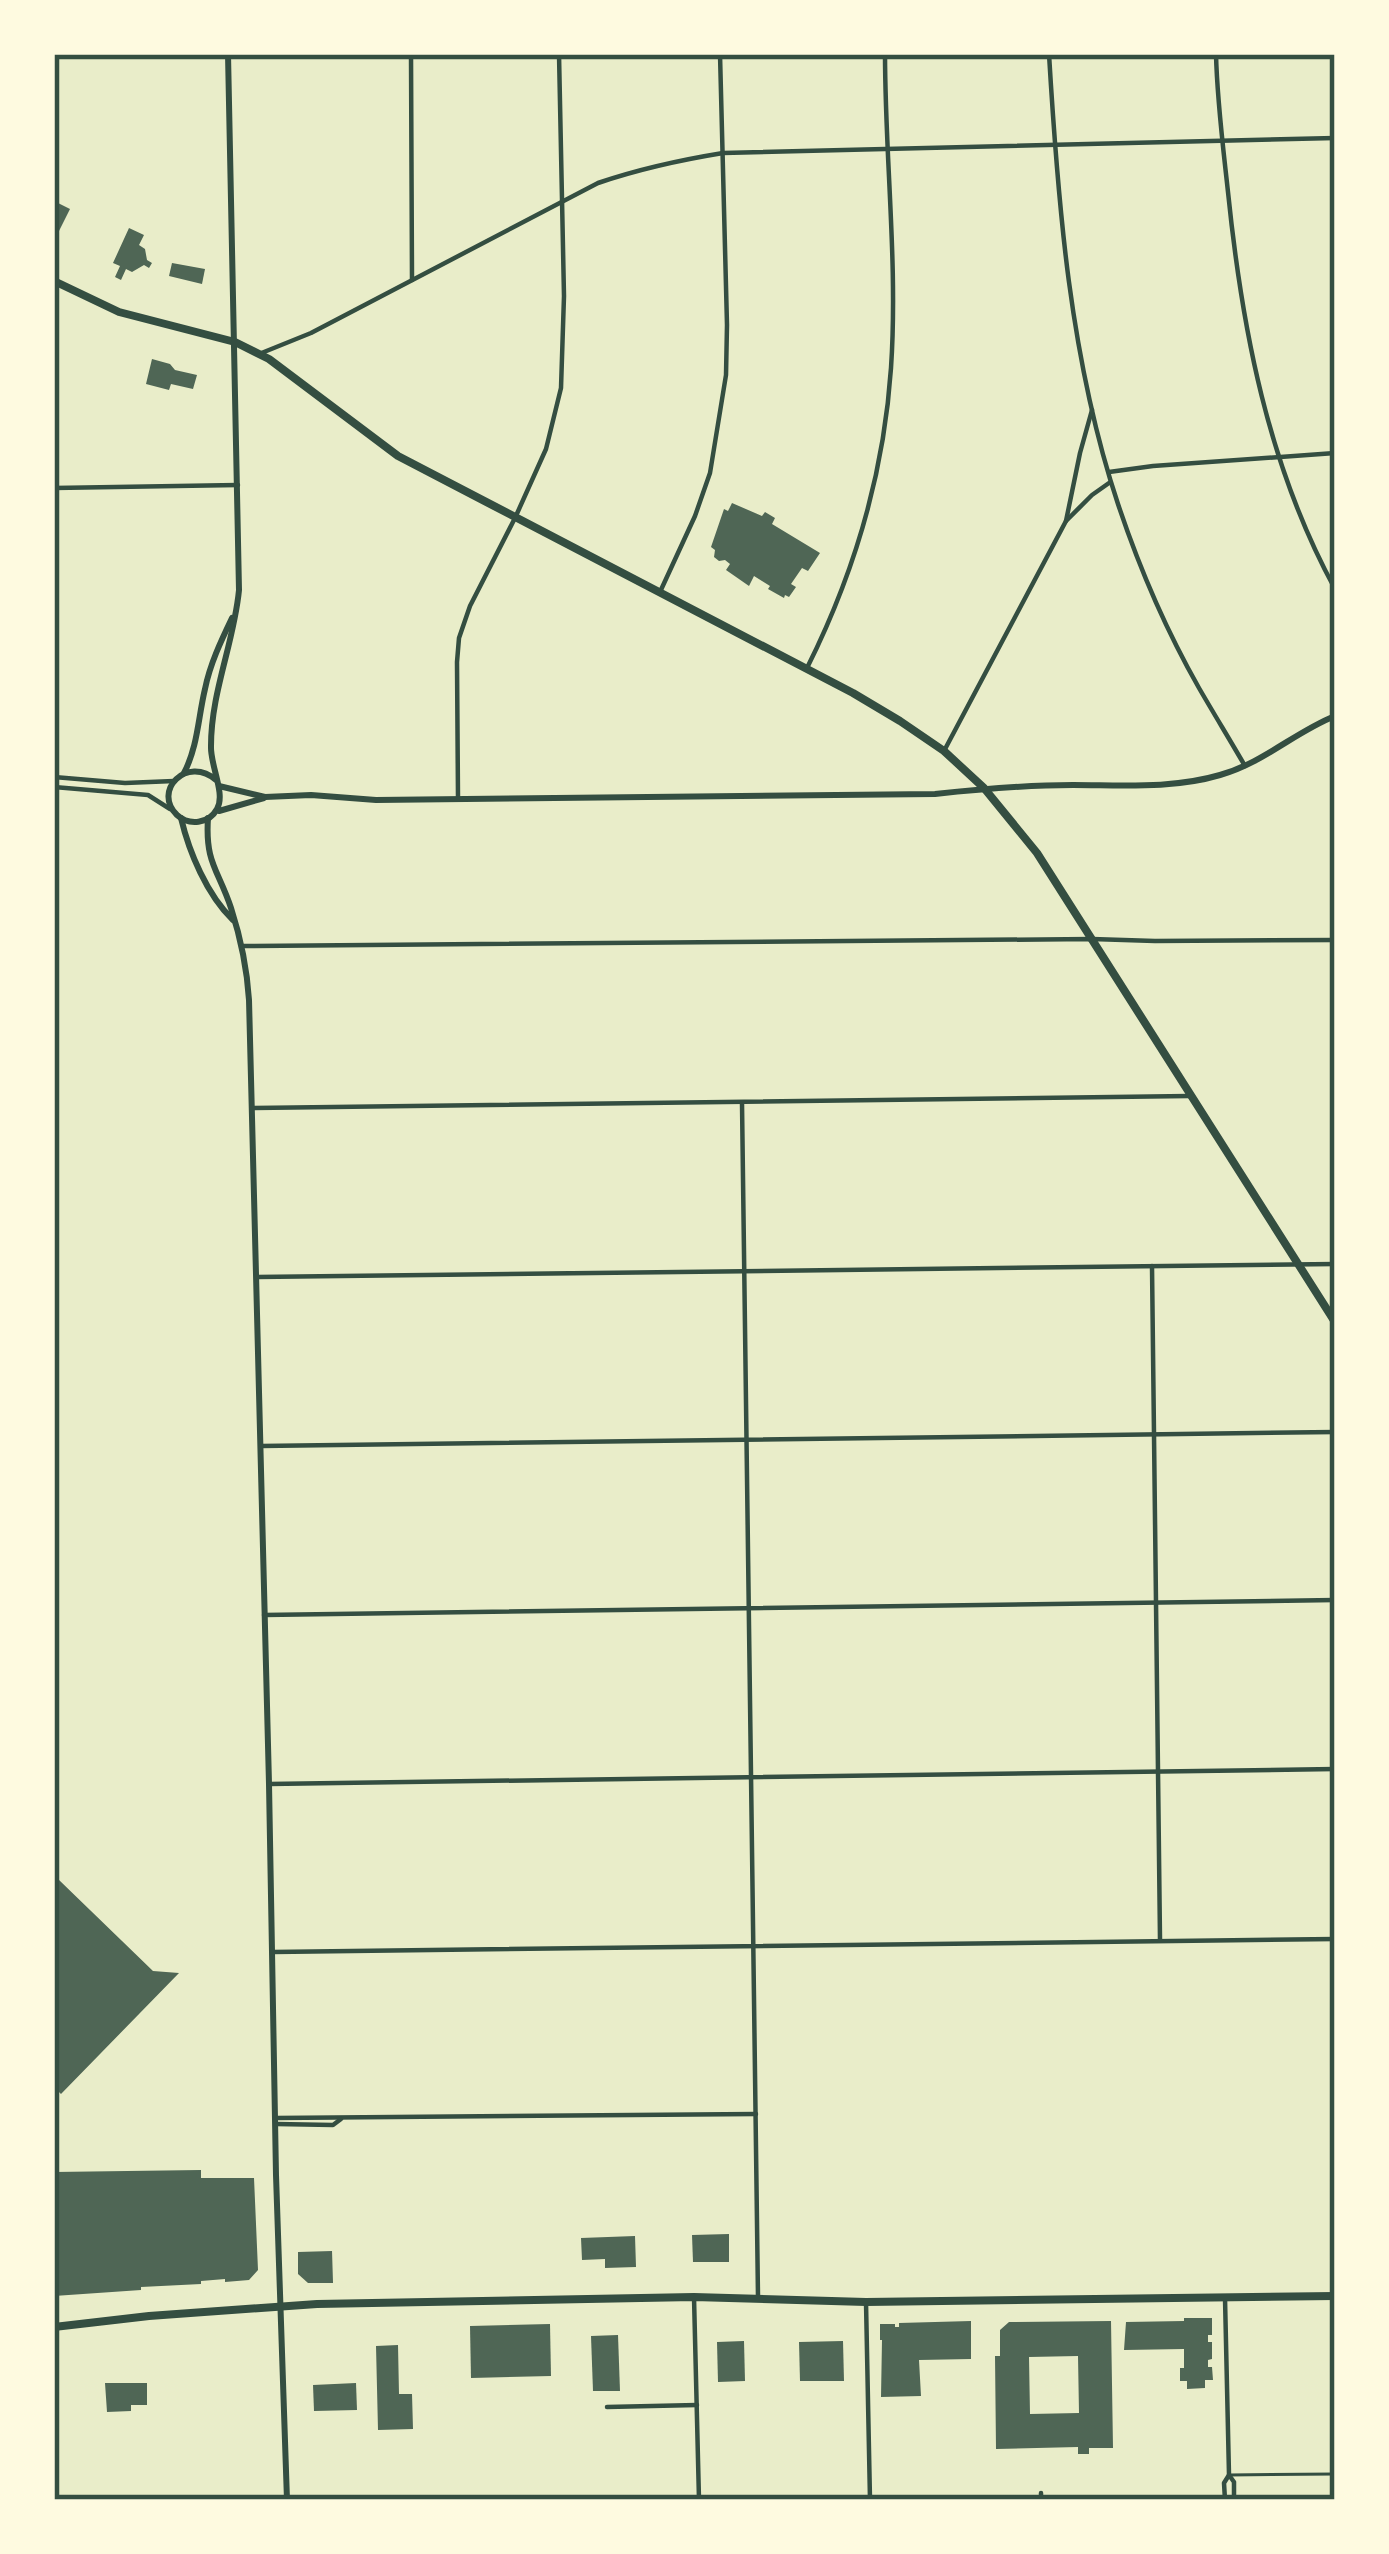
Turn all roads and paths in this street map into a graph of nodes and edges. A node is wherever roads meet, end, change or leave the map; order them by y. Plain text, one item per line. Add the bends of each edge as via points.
1 (228, 54) edge
2 (410, 54) edge
3 (559, 54) edge
4 (720, 54) edge
5 (885, 54) edge
6 (1049, 54) edge
7 (1216, 54) edge
8 (1335, 138) edge
9 (1222, 142) junction
10 (1055, 146) junction
11 (888, 149) junction
12 (723, 153) junction
13 (561, 201) junction
14 (412, 280) junction
15 (54, 281) edge
16 (235, 342) junction
17 (259, 354) junction
18 (1092, 409) junction
19 (1335, 453) edge
20 (1280, 458) junction
21 (1109, 472) junction
22 (1112, 481) junction
23 (238, 485) junction
24 (54, 488) edge
25 (515, 518) junction
26 (1066, 521) junction
27 (1335, 589) edge
28 (660, 592) junction
29 (237, 609) junction
30 (806, 668) junction
31 (1335, 716) edge
32 (944, 751) junction
33 (1245, 766) junction
34 (184, 773) junction
35 (54, 777) edge
36 (174, 781) junction
37 (217, 783) junction
38 (54, 787) edge
39 (984, 788) junction
40 (265, 797) junction
41 (458, 798) junction
42 (178, 815) junction
43 (212, 815) junction
44 (235, 922) junction
45 (1093, 939) junction
46 (1335, 940) edge
47 (243, 946) junction
48 (1192, 1096) junction
49 (742, 1103) junction
50 (252, 1108) junction
51 (1297, 1264) junction
52 (1335, 1264) edge
53 (1152, 1266) junction
54 (745, 1271) junction
55 (257, 1277) junction
56 (1335, 1322) edge
57 (1335, 1432) edge
58 (1155, 1434) junction
59 (746, 1439) junction
60 (261, 1446) junction
61 (1335, 1600) edge
62 (1157, 1603) junction
63 (748, 1608) junction
64 (264, 1615) junction
65 (1335, 1769) edge
66 (1158, 1770) junction
67 (752, 1776) junction
68 (269, 1784) junction
69 (1335, 1939) edge
70 (1160, 1941) junction
71 (754, 1945) junction
72 (273, 1952) junction
73 (756, 2114) junction
74 (276, 2121) junction
75 (1335, 2296) edge
76 (694, 2297) junction
77 (758, 2298) junction
78 (1226, 2298) junction
79 (866, 2302) junction
80 (280, 2306) junction
81 (54, 2327) edge
82 (697, 2405) junction
83 (607, 2408) dead end
84 (1335, 2474) edge
85 (1229, 2475) junction
86 (287, 2500) edge
87 (699, 2500) edge
88 (870, 2500) edge
89 (1226, 2500) edge
90 (1234, 2500) edge

1 - 16 street
2 - 14 street
3 - 13 street
4 - 12 street
5 - 11 street
6 - 10 street
7 - 9 street
8 - 9 street
9 - 10 street
9 - 20 street via 1245,331
10 - 11 street
10 - 18 street
11 - 12 street
11 - 30 street via 891,367 881,442 867,518
12 - 13 street via 643,168
12 - 28 street via 720,422 710,473
13 - 14 street
13 - 25 street via 561,388 546,449
14 - 17 street
15 - 16 main road via 119,312
16 - 17 main road
16 - 23 street
17 - 25 main road via 398,456
18 - 21 street
18 - 26 street
19 - 20 street
20 - 21 street
20 - 27 street
21 - 22 street
22 - 26 street
22 - 33 street via 1167,626
23 - 24 street
23 - 29 street
25 - 28 main road
25 - 41 street via 459,638
26 - 32 street
28 - 30 main road
29 - 34 street via 206,682
29 - 37 street via 214,702
30 - 32 main road
31 - 33 street
32 - 39 main road
33 - 39 street via 1175,784
34 - 36 street
34 - 37 street via 201,771
35 - 36 street
36 - 42 street via 169,797
37 - 40 street
37 - 43 street via 221,800
38 - 42 street via 148,795
39 - 41 street
39 - 45 main road
40 - 41 street
40 - 43 street
42 - 43 street via 194,822
42 - 44 street via 214,897
43 - 44 street via 207,853
44 - 47 street
45 - 46 street
45 - 47 street
45 - 48 main road
47 - 50 street
48 - 49 street
48 - 51 main road
49 - 50 street
49 - 54 street
50 - 55 street
51 - 52 street
51 - 53 street
51 - 56 main road
53 - 54 street
53 - 58 street
54 - 55 street
54 - 59 street
55 - 60 street
57 - 58 street
58 - 59 street
58 - 62 street
59 - 60 street
59 - 63 street
60 - 64 street
61 - 62 street
62 - 63 street
62 - 66 street
63 - 64 street
63 - 67 street
64 - 68 street
65 - 66 street
66 - 67 street
66 - 70 street
67 - 68 street
67 - 71 street
68 - 72 street
69 - 70 street
70 - 71 street
71 - 72 street
71 - 73 street
72 - 74 street
73 - 74 street
73 - 77 street
74 - 80 street
75 - 78 main road
76 - 77 main road
76 - 80 main road
76 - 82 street
77 - 79 main road
78 - 79 main road
78 - 85 street
79 - 88 street
80 - 81 main road
80 - 86 street
82 - 83 street
82 - 87 street
84 - 85 lane
85 - 89 street
85 - 90 street

